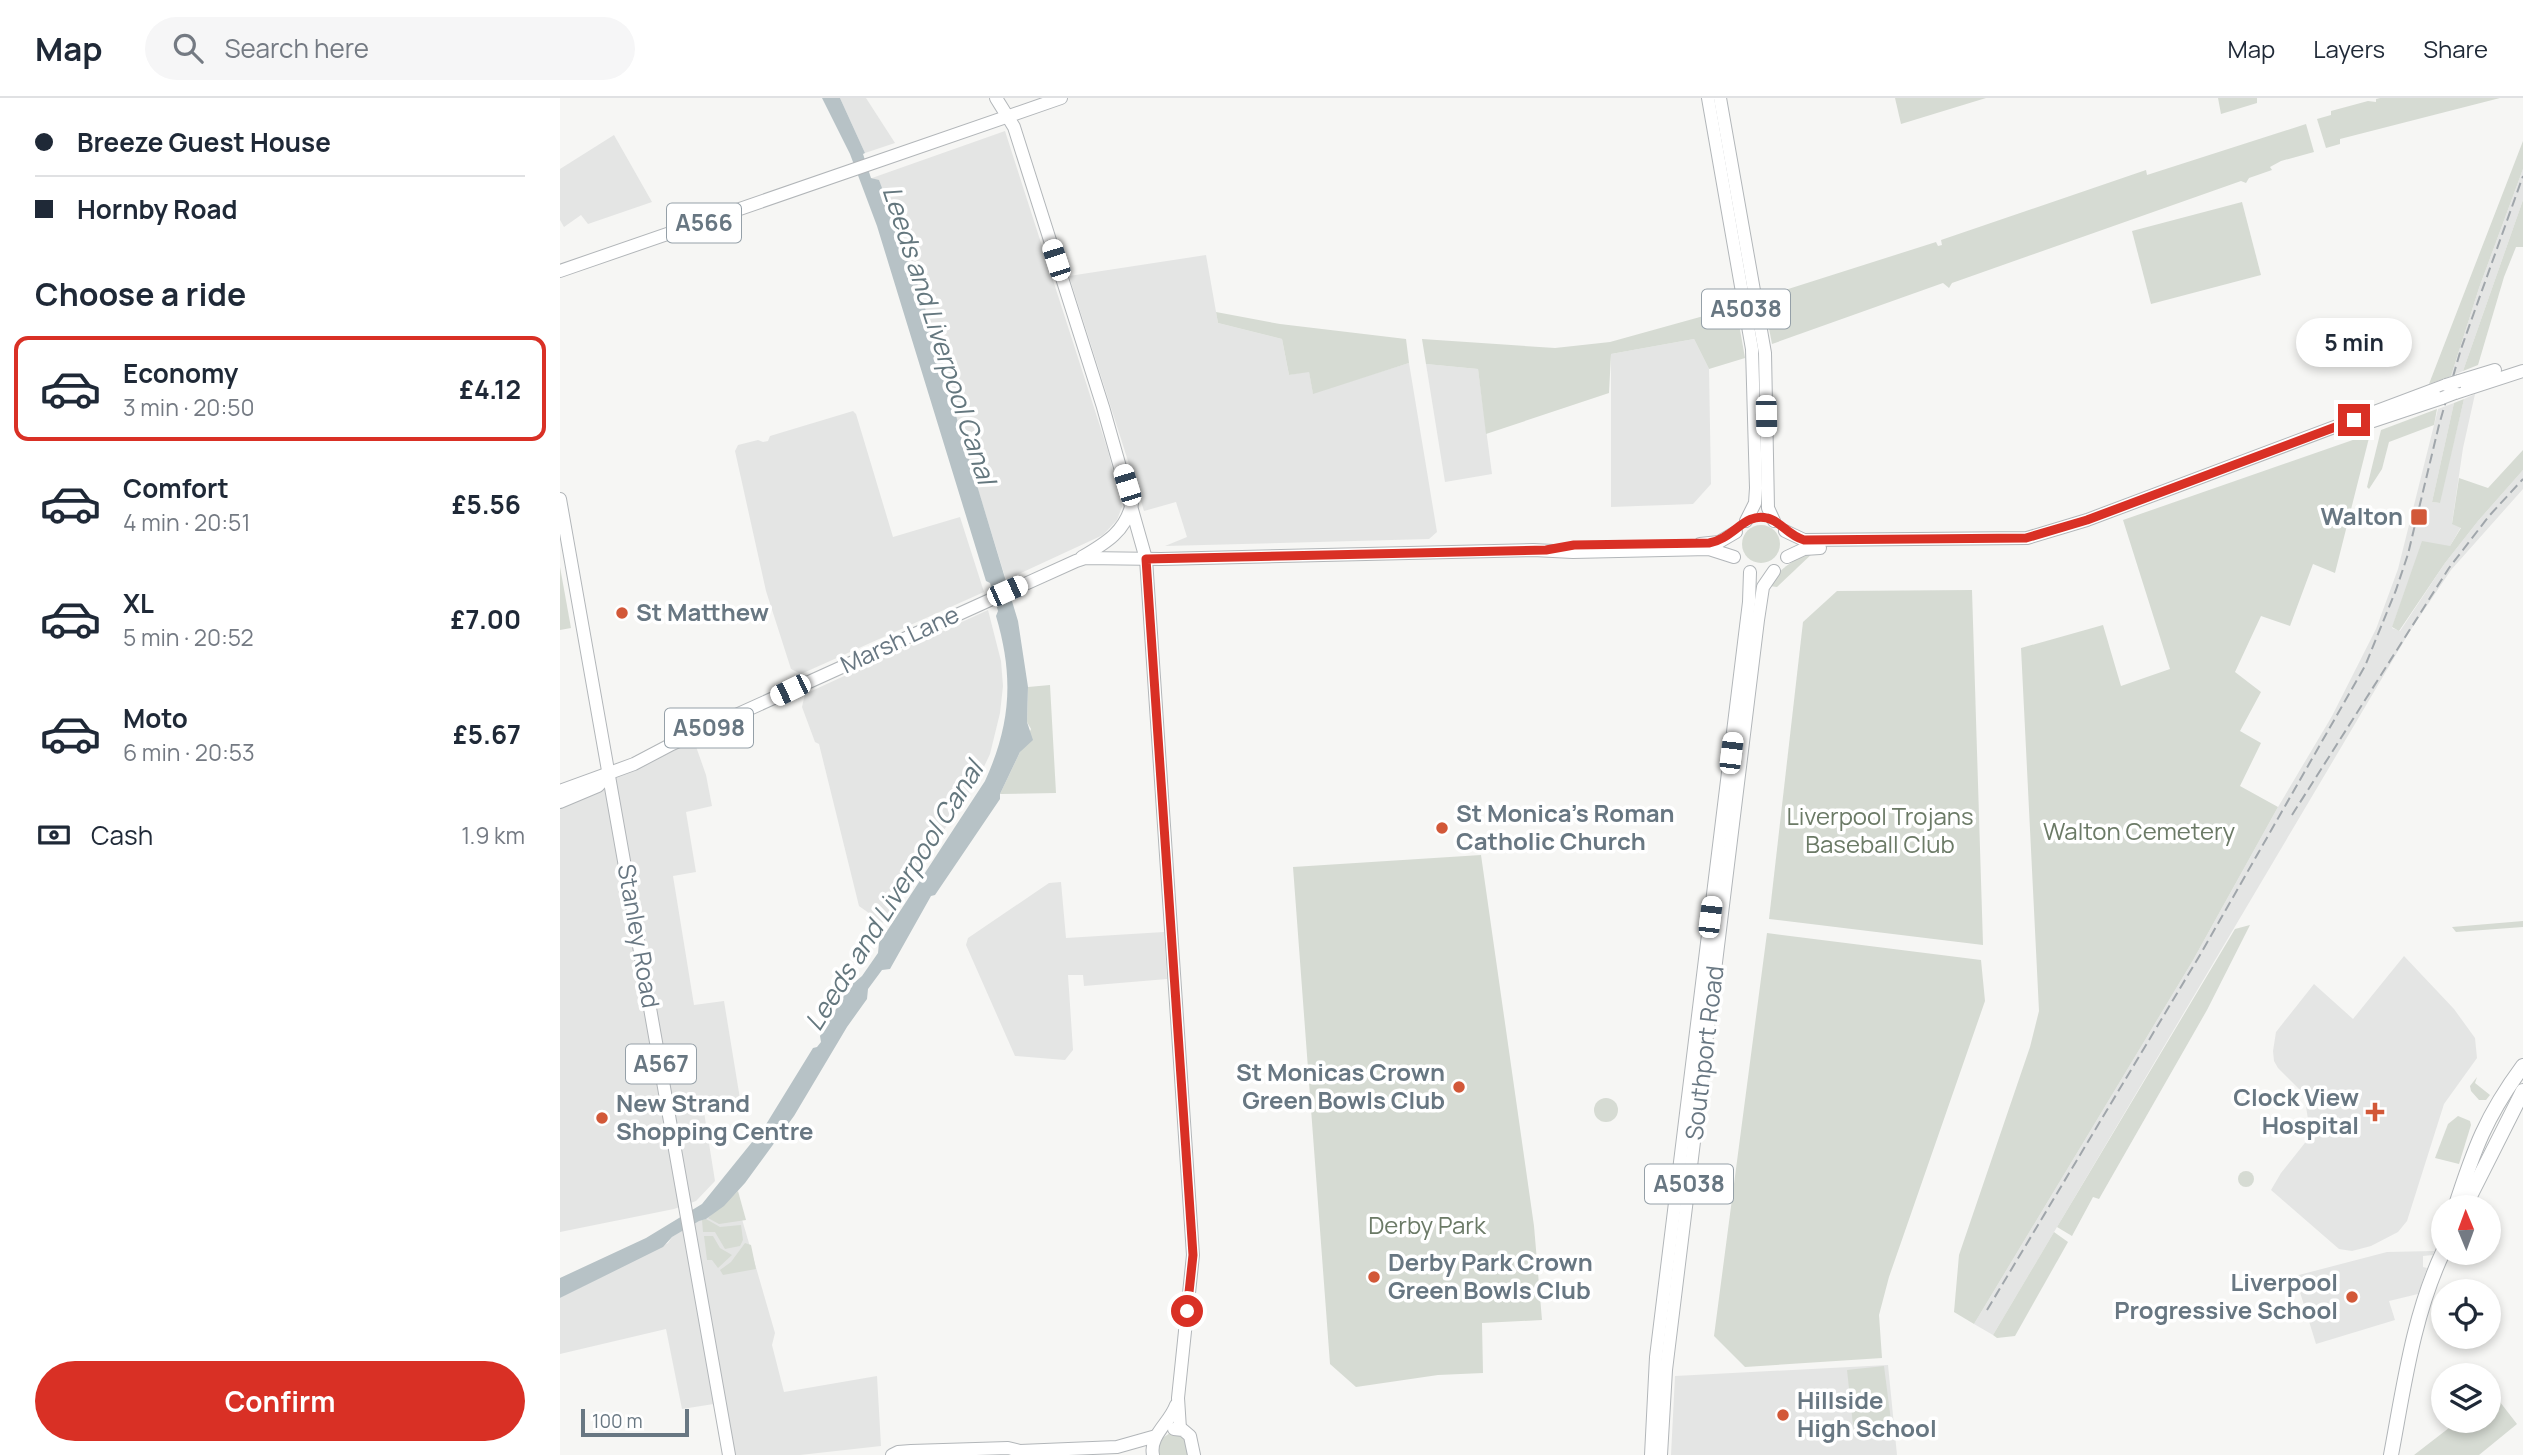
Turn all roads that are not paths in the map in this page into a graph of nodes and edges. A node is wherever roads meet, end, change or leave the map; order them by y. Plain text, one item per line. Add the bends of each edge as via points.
1 (996, 98) edge
2 (1061, 98) edge
3 (1708, 98) edge
4 (1720, 98) edge
5 (1010, 117) junction
6 (560, 271) edge
7 (2523, 363) edge
8 (2523, 371) edge
9 (2450, 389) junction
10 (560, 499) edge
11 (1132, 502) junction
12 (1746, 521) junction
13 (1774, 521) junction
14 (1736, 531) junction
15 (1785, 531) junction
16 (1546, 550) junction
17 (1734, 557) junction
18 (1787, 557) junction
19 (1146, 559) junction
20 (1071, 563) junction
21 (1774, 571) junction
22 (1750, 572) junction
23 (610, 774) junction
24 (560, 791) edge
25 (560, 802) edge
26 (2523, 1066) edge
27 (2523, 1091) edge
28 (2460, 1195) edge
29 (2471, 1195) edge
30 (2437, 1265) edge
31 (1178, 1398) junction
32 (1180, 1429) junction
33 (1158, 1433) junction
34 (1117, 1447) junction
35 (1015, 1453) edge
36 (1196, 1453) edge
37 (729, 1455) edge
38 (892, 1455) edge
39 (1150, 1455) edge
40 (1651, 1455) edge
41 (1661, 1455) edge
42 (2391, 1455) edge

1 - 5 main road
2 - 5 main road, A566
3 - 12 main road, A5038 via 1752,349 1755,503
4 - 13 main road, A5038 via 1765,353 1768,508
5 - 6 main road, A566
5 - 11 main road
7 - 9 main road
8 - 9 main road
9 - 15 main road via 2026,538 1813,541
9 - 18 main road via 2090,527 2025,547 1813,548
10 - 23 main road, Stanley Road / A567
11 - 19 main road
11 - 20 main road, Marsh Lane / A5098 via 1129,517 1118,532
12 - 13 main road via 1758,517
12 - 14 main road, A5038
13 - 15 main road
14 - 16 main road, A5098 via 1709,543 1574,545
14 - 17 main road
15 - 18 main road
16 - 17 main road, A5098 via 1709,549
16 - 19 main road, A5098
17 - 22 main road
18 - 21 main road, A5038
19 - 20 main road, Marsh Lane / A5098 via 1095,558
19 - 31 main road via 1193,1255
20 - 23 main road, Marsh Lane / A5098
21 - 22 main road
21 - 41 main road, Southport Road / A5038 via 1763,587 1758,620 1666,1370
22 - 40 main road, Southport Road / A5038 via 1656,1357
23 - 24 main road, Marsh Lane / A5098
23 - 25 main road, Marsh Lane / A5098 via 598,786
23 - 37 main road, Stanley Road / A567
26 - 28 highway via 2481,1133
27 - 29 highway
30 - 42 highway via 2410,1350
31 - 32 main road
31 - 33 main road via 1172,1416
32 - 33 main road
32 - 36 main road via 1191,1436
33 - 34 main road
33 - 39 main road
34 - 35 main road
34 - 39 main road
35 - 38 main road via 997,1448 898,1451

